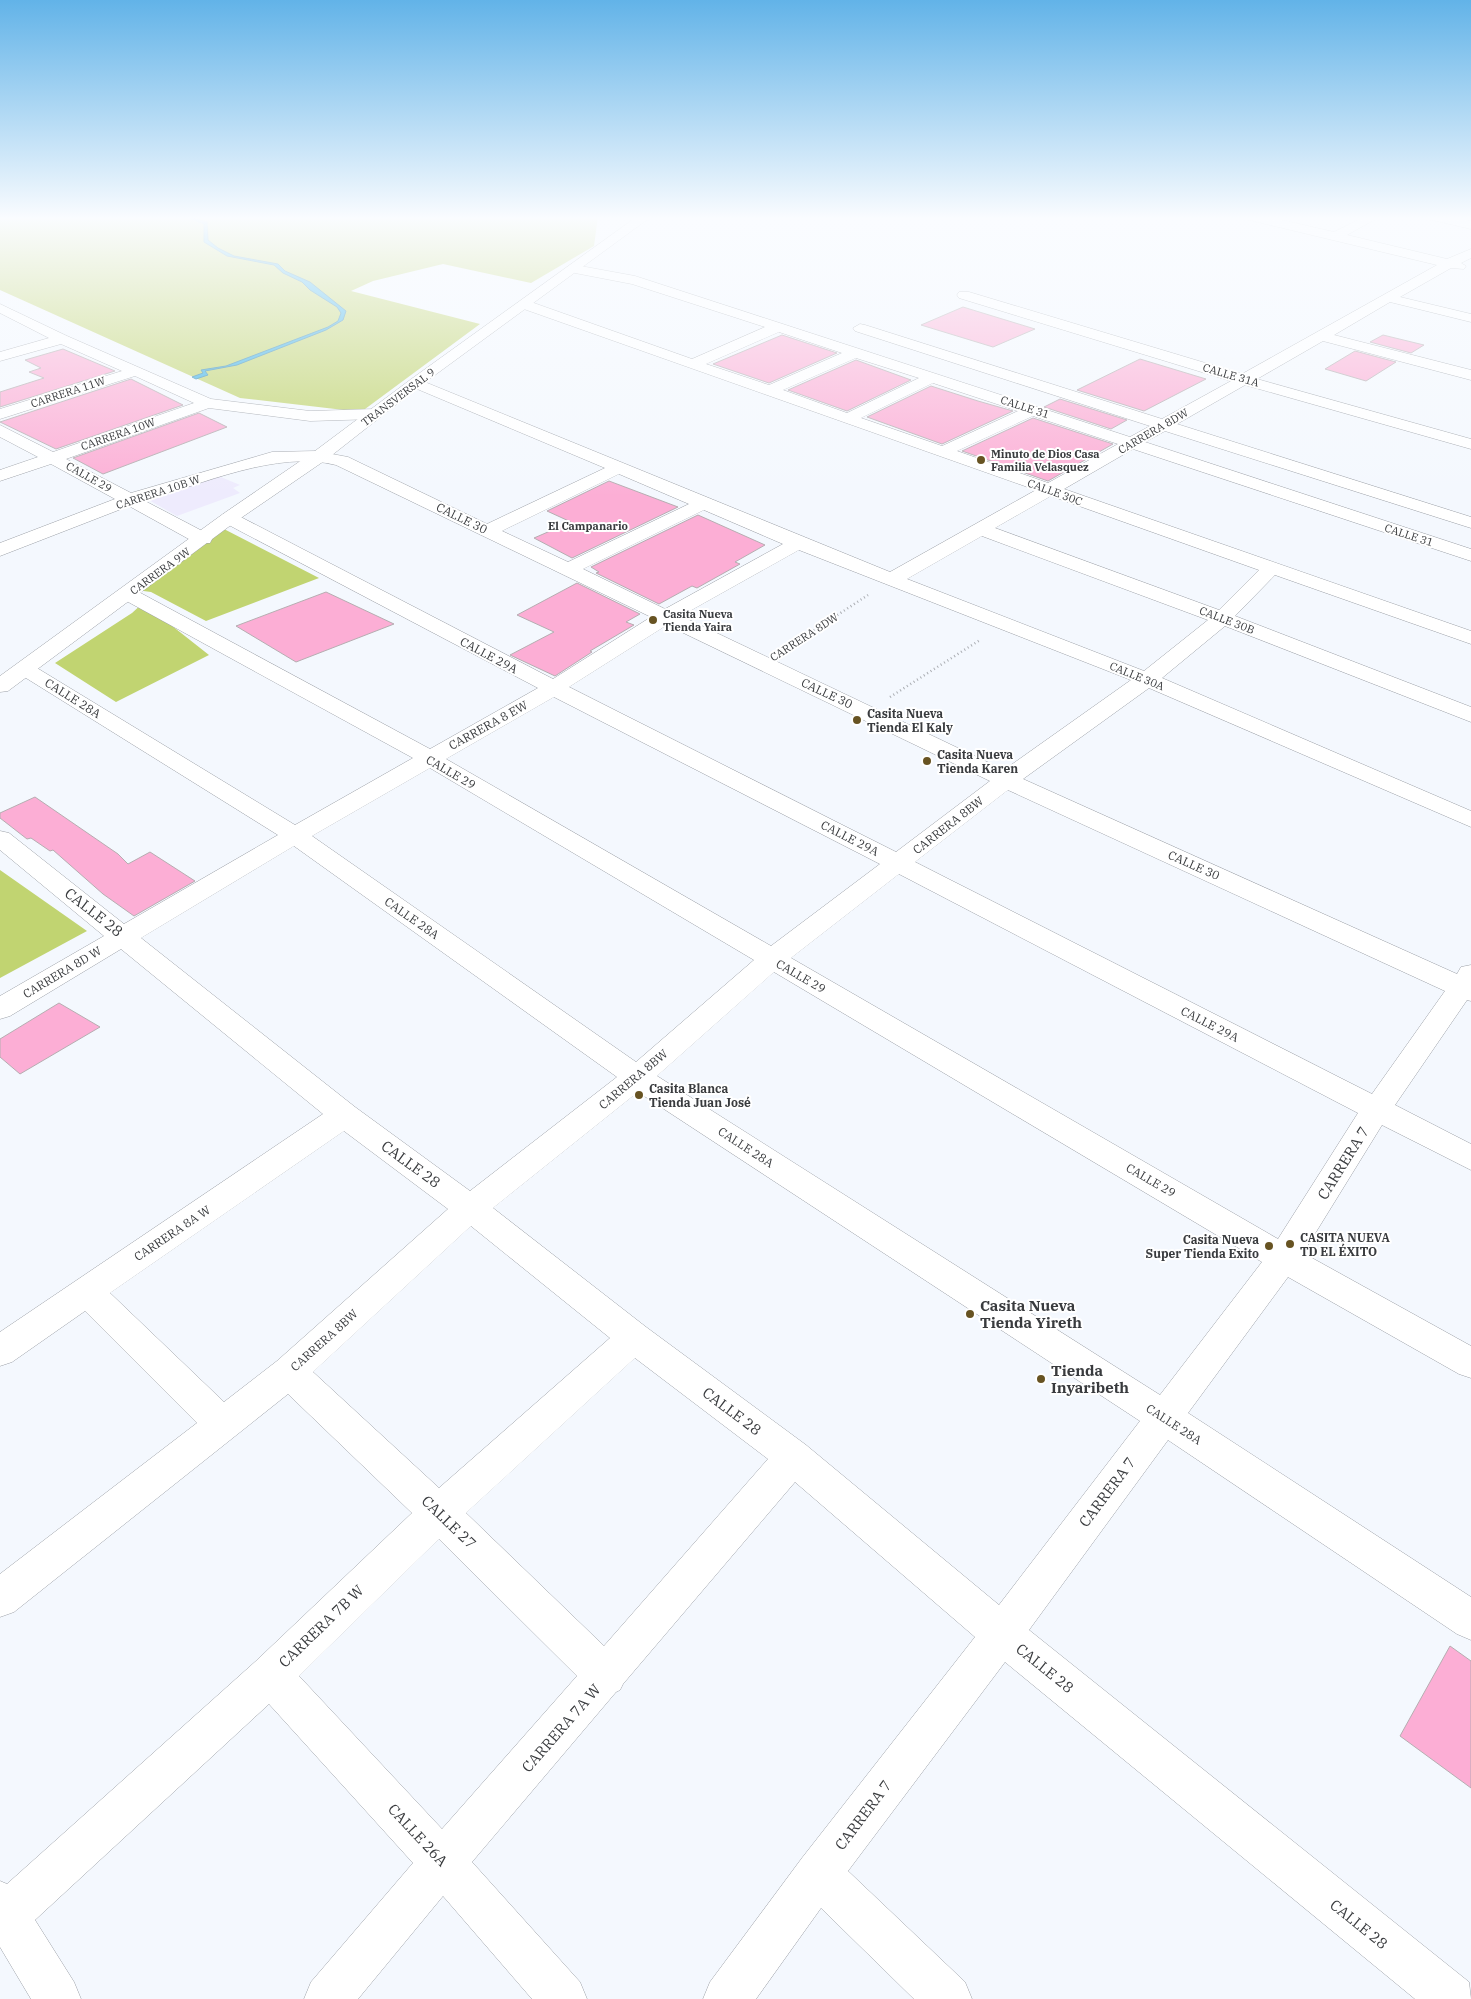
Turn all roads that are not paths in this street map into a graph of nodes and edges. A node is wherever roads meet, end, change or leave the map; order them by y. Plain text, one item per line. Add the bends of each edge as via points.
1 (1, 309) edge
2 (520, 309) edge
3 (538, 309) edge
4 (724, 309) edge
5 (1011, 309) edge
6 (1369, 309) edge
7 (1435, 309) edge
8 (1471, 318) edge
9 (778, 327) junction
10 (860, 328) dead end
11 (1322, 336) junction
12 (62, 338) junction
13 (856, 352) junction
14 (0, 356) edge
15 (695, 363) junction
16 (136, 370) junction
17 (1471, 375) edge
18 (934, 377) junction
19 (1244, 380) junction
20 (415, 384) junction
21 (771, 390) junction
22 (208, 404) junction
23 (1034, 410) junction
24 (0, 414) edge
25 (375, 414) junction
26 (850, 417) junction
27 (1165, 425) junction
28 (0, 430) edge
29 (1132, 444) junction
30 (1471, 444) edge
31 (944, 451) junction
32 (321, 455) junction
33 (52, 457) junction
34 (620, 468) junction
35 (0, 476) edge
36 (1049, 490) junction
37 (130, 499) junction
38 (702, 504) junction
39 (229, 518) junction
40 (1471, 523) edge
41 (981, 529) junction
42 (487, 531) junction
43 (203, 540) junction
44 (798, 543) junction
45 (0, 550) edge
46 (1471, 555) edge
47 (1272, 568) junction
48 (569, 569) junction
49 (892, 579) junction
50 (128, 594) junction
51 (667, 616) junction
52 (1222, 618) junction
53 (1471, 638) edge
54 (25, 668) junction
55 (1147, 679) junction
56 (0, 686) edge
57 (554, 688) junction
58 (1471, 715) edge
59 (429, 758) junction
60 (1006, 780) junction
61 (1471, 820) edge
62 (295, 835) junction
63 (0, 838) edge
64 (898, 863) junction
65 (123, 935) junction
66 (772, 959) junction
67 (1468, 984) edge
68 (0, 1009) edge
69 (637, 1077) junction
70 (1376, 1110) junction
71 (344, 1115) junction
72 (1471, 1158) edge
73 (470, 1208) junction
74 (1283, 1258) junction
75 (87, 1292) junction
76 (634, 1337) junction
77 (0, 1350) edge
78 (1471, 1363) edge
79 (289, 1372) junction
80 (1164, 1417) junction
81 (222, 1424) junction
82 (793, 1457) junction
83 (439, 1513) junction
84 (0, 1598) edge
85 (1471, 1620) edge
86 (1002, 1634) junction
87 (270, 1675) junction
88 (606, 1676) junction
89 (443, 1862) junction
90 (818, 1874) junction
91 (4, 1909) edge
92 (57, 1999) edge
93 (328, 1999) edge
94 (562, 1999) edge
95 (727, 1999) edge
96 (948, 1999) edge
97 (1452, 1999) edge

1 - 12 street
2 - 20 street, TRANSVERSAL 9
3 - 15 street, CALLE 30C
4 - 9 street, CALLE 31
5 - 19 street, CALLE 31A
6 - 11 street, CARRERA 8DW
7 - 8 street
9 - 13 street, CALLE 31
9 - 15 street
10 - 27 street
11 - 17 street
11 - 19 street, CARRERA 8DW
12 - 14 street
12 - 16 street
13 - 18 street, CALLE 31
13 - 21 street
15 - 21 street, CALLE 30C
16 - 22 street
16 - 24 street, CARRERA 11W
18 - 23 street, CALLE 31
18 - 26 street
19 - 27 street, CARRERA 8DW
19 - 30 street, CALLE 31A
20 - 25 street, TRANSVERSAL 9
20 - 34 street, CALLE 30A
21 - 26 street, CALLE 30C
22 - 25 street via 310,416
22 - 33 street, CARRERA 10W
23 - 29 street, CALLE 31
23 - 31 street
25 - 32 street, TRANSVERSAL 9
26 - 31 street, CALLE 30C
27 - 29 street, CARRERA 8DW
27 - 40 street
28 - 33 street, CALLE 29
29 - 36 street, CARRERA 8DW
29 - 46 street, CALLE 31
31 - 36 street, CALLE 30C
32 - 37 street, CARRERA 10B W via 272,457
32 - 39 street, CARRERA 9W
32 - 42 street, CALLE 30 via 369,472
33 - 35 street, CARRERA 10W
33 - 37 street, CALLE 29
34 - 38 street, CALLE 30A
34 - 42 street
36 - 41 street, CARRERA 8DW
36 - 47 street, CALLE 30C
37 - 43 street, CALLE 29
37 - 45 street, CARRERA 10B W
38 - 44 street, CALLE 30A
38 - 48 street
39 - 43 street, CARRERA 9W
39 - 57 street, CALLE 29A
41 - 49 street, CARRERA 8DW
41 - 52 street, CALLE 30B
42 - 48 street, CALLE 30
43 - 50 street, CARRERA 9W
44 - 49 street, CALLE 30A
44 - 51 street, CARRERA 8 EW
47 - 52 street, CARRERA 8BW
47 - 53 street, CALLE 30C
48 - 51 street, CALLE 30
49 - 55 street, CALLE 30A
50 - 54 street, CARRERA 9W
50 - 59 street, CALLE 29
51 - 57 street, CARRERA 8 EW
51 - 60 street, CALLE 30
52 - 55 street, CARRERA 8BW
52 - 58 street, CALLE 30B
54 - 56 street, CARRERA 9W
54 - 62 street, CALLE 28A
55 - 60 street, CARRERA 8BW
55 - 61 street, CALLE 30A
57 - 59 street, CARRERA 8 EW
57 - 64 street, CALLE 29A
59 - 62 street, CARRERA 8 EW
59 - 66 street, CALLE 29
60 - 64 street, CARRERA 8BW
60 - 67 street, CALLE 30
62 - 65 street, CARRERA 8 EW
62 - 69 street, CALLE 28A
63 - 65 street, CALLE 28
64 - 66 street, CARRERA 8BW
64 - 70 street, CALLE 29A
65 - 68 street, CARRERA 8D W
65 - 71 street, CALLE 28
66 - 69 street, CARRERA 8BW
66 - 74 street, CALLE 29
67 - 70 street, CARRERA 7
69 - 73 street, CARRERA 8BW
69 - 80 street, CALLE 28A
70 - 72 street, CALLE 29A
70 - 74 street, CARRERA 7
71 - 73 street, CALLE 28
71 - 75 street, CARRERA 8A W
73 - 76 street, CALLE 28
73 - 79 street, CARRERA 8BW
74 - 78 street, CALLE 29
74 - 80 street, CARRERA 7
75 - 77 street, CARRERA 8A W
75 - 81 street
76 - 82 street, CALLE 28
76 - 83 street, CARRERA 7B W
79 - 81 street, CARRERA 8BW
79 - 83 street, CALLE 27
80 - 85 street, CALLE 28A
80 - 86 street, CARRERA 7
81 - 84 street, CARRERA 8BW
82 - 86 street, CALLE 28
82 - 88 street, CARRERA 7A W
83 - 87 street, CARRERA 7B W
83 - 88 street, CALLE 27
86 - 90 street, CARRERA 7
86 - 97 street, CALLE 28
87 - 89 street, CALLE 26A
87 - 91 street, CARRERA 7B W
88 - 89 street, CARRERA 7A W
89 - 93 street, CARRERA 7A W
89 - 94 street, CALLE 26A
90 - 95 street, CARRERA 7
90 - 96 street
91 - 92 street

